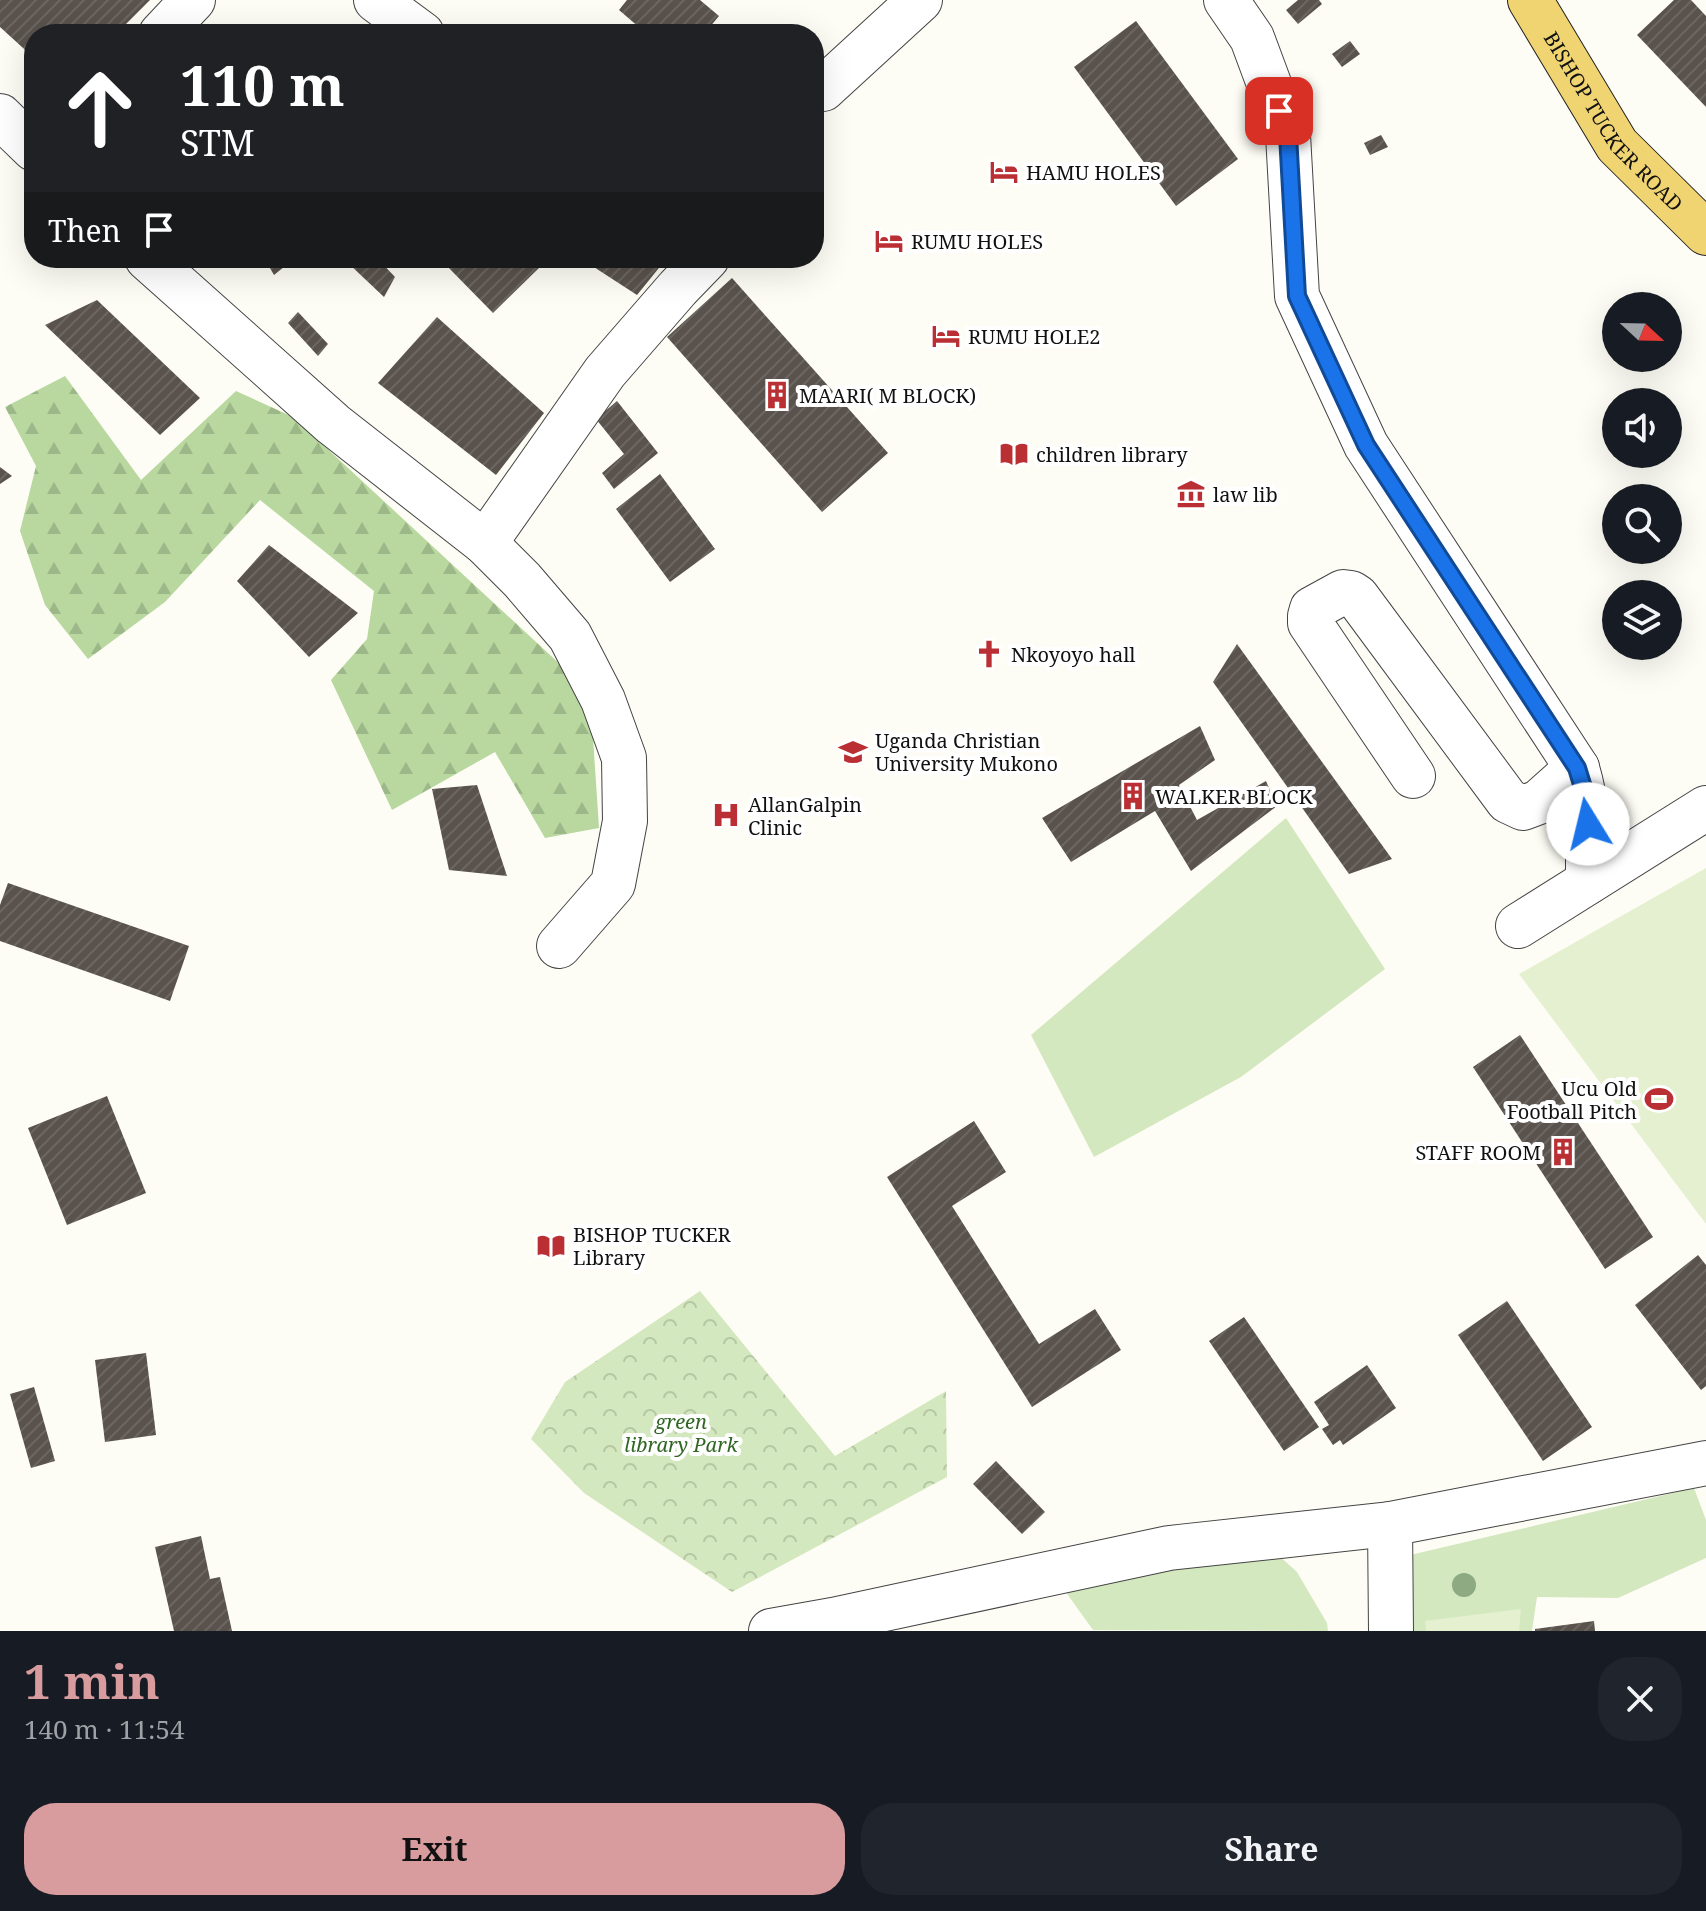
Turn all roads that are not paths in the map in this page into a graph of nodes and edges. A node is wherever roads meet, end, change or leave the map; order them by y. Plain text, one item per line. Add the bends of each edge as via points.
1 (193, 0) edge
2 (376, 0) edge
3 (920, 0) edge
4 (1226, 0) edge
5 (1530, 0) edge
6 (170, 24) edge
7 (408, 24) edge
8 (824, 88) edge
9 (0, 116) edge
10 (24, 139) edge
11 (1706, 233) edge
12 (158, 268) edge
13 (697, 268) edge
14 (485, 543) junction
15 (1577, 768) junction
16 (1413, 776) dead end
17 (1706, 808) edge
18 (1588, 882) junction
19 (1518, 926) dead end
20 (559, 946) dead end
21 (1706, 1463) edge
22 (1390, 1524) junction
23 (920, 1616) edge
24 (771, 1631) edge
25 (1391, 1631) edge

1 - 6 street
2 - 7 street
3 - 8 street
4 - 15 street via 1252,38 1288,135 1297,296 1366,445
5 - 11 main road, BISHOP TUCKER ROAD via 1617,145
9 - 10 street
12 - 14 street via 333,424
13 - 14 street via 605,372
14 - 20 street via 570,636 603,700 624,758 625,821 613,884
15 - 16 street via 1539,802 1523,808 1508,801 1357,597 1343,592 1312,609 1310,623
15 - 18 street via 1588,824
17 - 18 street
18 - 19 street
21 - 22 street
22 - 23 street via 1169,1548
22 - 25 street
23 - 24 street via 833,1620

